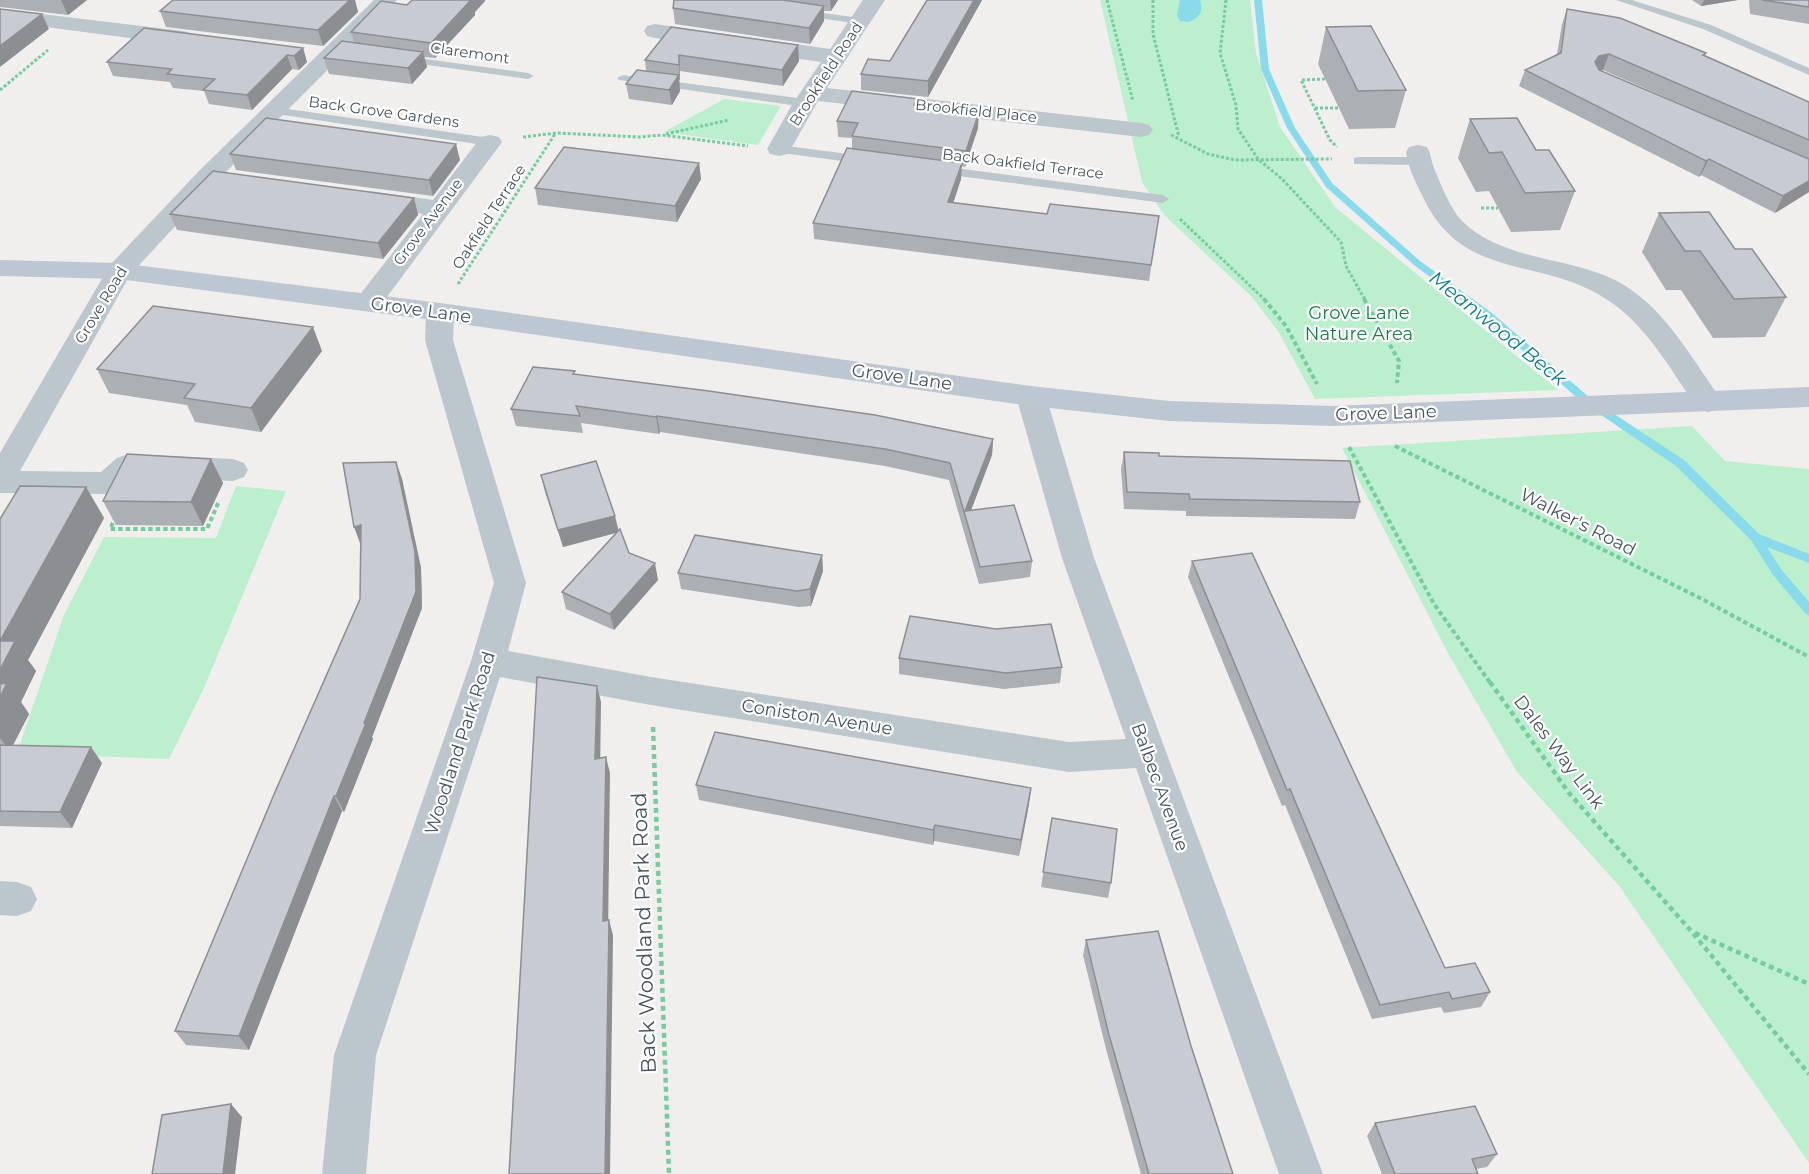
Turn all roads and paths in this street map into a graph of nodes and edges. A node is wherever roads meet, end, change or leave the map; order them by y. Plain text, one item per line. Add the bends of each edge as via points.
1 (386, 0) edge
2 (874, 0) edge
3 (1107, 0) edge
4 (1153, 0) edge
5 (1226, 0) edge
6 (1621, 0) edge
7 (793, 11) edge
8 (0, 15) edge
9 (860, 21) junction
10 (78, 25) junction
11 (656, 31) dead end
12 (204, 40) edge
13 (836, 57) junction
14 (393, 58) edge
15 (1809, 72) edge
16 (528, 76) dead end
17 (623, 78) dead end
18 (1325, 79) dead end
19 (0, 90) edge
20 (808, 98) junction
21 (1315, 108) junction
22 (1338, 108) dead end
23 (274, 111) junction
24 (1141, 130) junction
25 (1179, 137) junction
26 (490, 142) joint
27 (779, 149) junction
28 (1342, 152) dead end
29 (1418, 157) joint
30 (1258, 159) junction
31 (1334, 159) dead end
32 (872, 161) edge
33 (1358, 161) dead end
34 (930, 169) edge
35 (208, 176) junction
36 (243, 181) edge
37 (346, 195) edge
38 (1163, 199) joint
39 (438, 208) junction
40 (0, 268) edge
41 (119, 271) junction
42 (368, 303) junction
43 (440, 312) junction
44 (1031, 396) junction
45 (1809, 397) edge
46 (1708, 402) junction
47 (1393, 413) junction
48 (1333, 416) junction
49 (142, 466) junction
50 (233, 470) joint
51 (0, 481) edge
52 (1809, 657) edge
53 (488, 661) junction
54 (651, 691) junction
55 (1147, 753) junction
56 (1692, 932) junction
57 (1809, 984) edge
58 (1809, 1074) edge
59 (344, 1174) edge
60 (669, 1174) edge
61 (1301, 1174) edge

1 - 23 street, Grove Road
2 - 9 street, Brookfield Road
3 - 24 path
4 - 25 path via 1153,34
5 - 30 path via 1220,53 1236,105 1238,129
6 - 15 lane via 1707,27
7 - 9 lane
8 - 10 street
9 - 13 street, Brookfield Road
10 - 12 street
10 - 19 path
11 - 13 street
13 - 20 street, Brookfield Road
14 - 16 lane, Claremont
17 - 20 lane
18 - 21 path via 1301,80
20 - 24 street, Brookfield Place
20 - 27 street, Brookfield Road
21 - 22 path
21 - 28 path via 1330,140
23 - 26 lane, Back Grove Gardens
23 - 35 street, Grove Road
24 - 25 path
25 - 30 path via 1206,154
26 - 39 street, Grove Avenue
27 - 32 lane
27 - 43 path, Oakfield Terrace via 662,135 556,133
29 - 33 lane
29 - 46 street via 1453,226 1487,248 1570,271 1607,286 1645,314
30 - 31 path
30 - 47 path via 1341,242 1346,266 1399,361
34 - 38 lane, Back Oakfield Terrace
35 - 36 street
35 - 41 street, Grove Road
37 - 39 street
38 - 48 path, Dales Way Link via 1191,233 1272,307 1290,331
39 - 42 street, Grove Avenue
40 - 41 main road, Grove Lane
41 - 42 main road, Grove Lane
41 - 51 street, Grove Road
42 - 43 main road, Grove Lane
43 - 44 main road, Grove Lane
43 - 53 street, Woodland Park Road via 439,339 510,583
44 - 48 main road, Grove Lane via 1169,411
44 - 55 street, Balbec Avenue via 1078,558
45 - 46 main road, Grove Lane
46 - 47 main road, Grove Lane
47 - 48 main road, Grove Lane
48 - 52 path, Walker's Road via 1702,599
48 - 56 path, Dales Way Link via 1434,604 1569,793
49 - 50 street
49 - 50 path via 110,529 207,529
49 - 51 street via 128,465 108,483
53 - 54 street, Coniston Avenue
53 - 59 street, Woodland Park Road via 355,1056
54 - 55 street, Coniston Avenue via 1069,758
54 - 60 path, Back Woodland Park Road
55 - 61 street, Balbec Avenue
56 - 57 path
56 - 58 path, Dales Way Link

